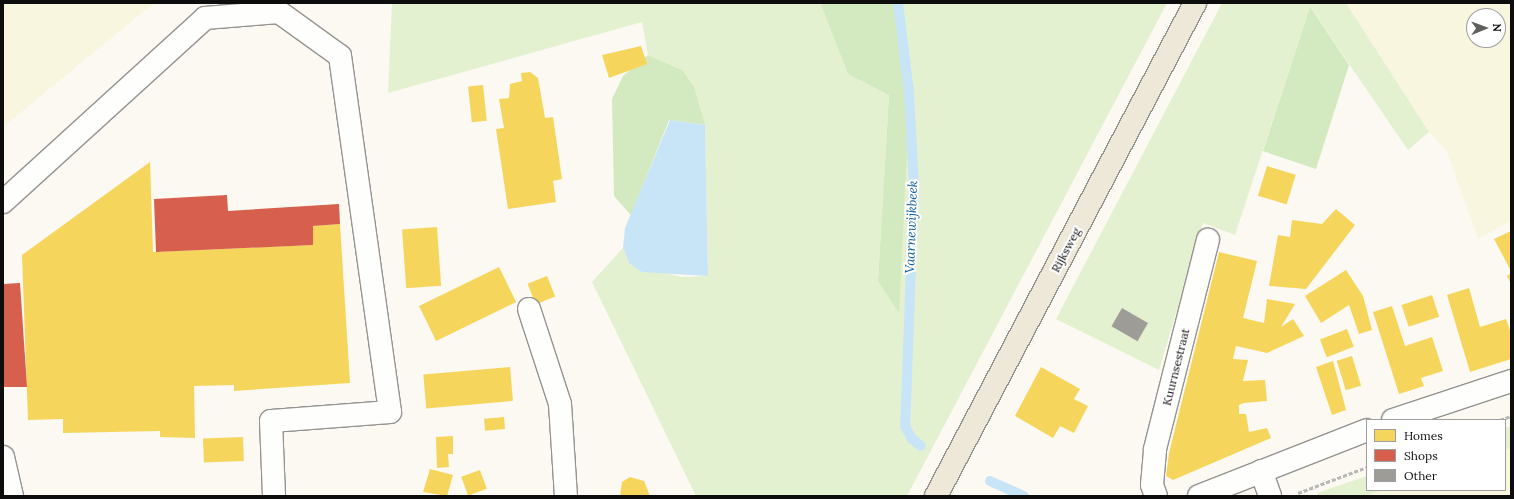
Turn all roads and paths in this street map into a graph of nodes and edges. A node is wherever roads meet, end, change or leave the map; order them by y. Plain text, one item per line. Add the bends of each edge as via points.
1 (1195, 3) edge
2 (3, 202) edge
3 (1208, 240) dead end
4 (529, 309) dead end
5 (1511, 381) edge
6 (1396, 419) edge
7 (1366, 430) edge
8 (3, 457) edge
9 (1366, 467) edge
10 (1261, 471) junction
11 (937, 495) edge
12 (12, 496) edge
13 (274, 496) edge
14 (566, 496) edge
15 (1156, 496) edge
16 (1200, 496) edge
17 (1270, 496) edge
18 (1289, 496) edge

1 - 11 main road, Rijksweg
2 - 13 street via 205,18 279,12 340,56 390,412 271,421
3 - 15 street, Kuurnsestraat via 1155,449 1152,485
4 - 14 street via 560,404
5 - 6 street
7 - 10 street
8 - 12 street
9 - 18 path
10 - 16 street
10 - 17 street

